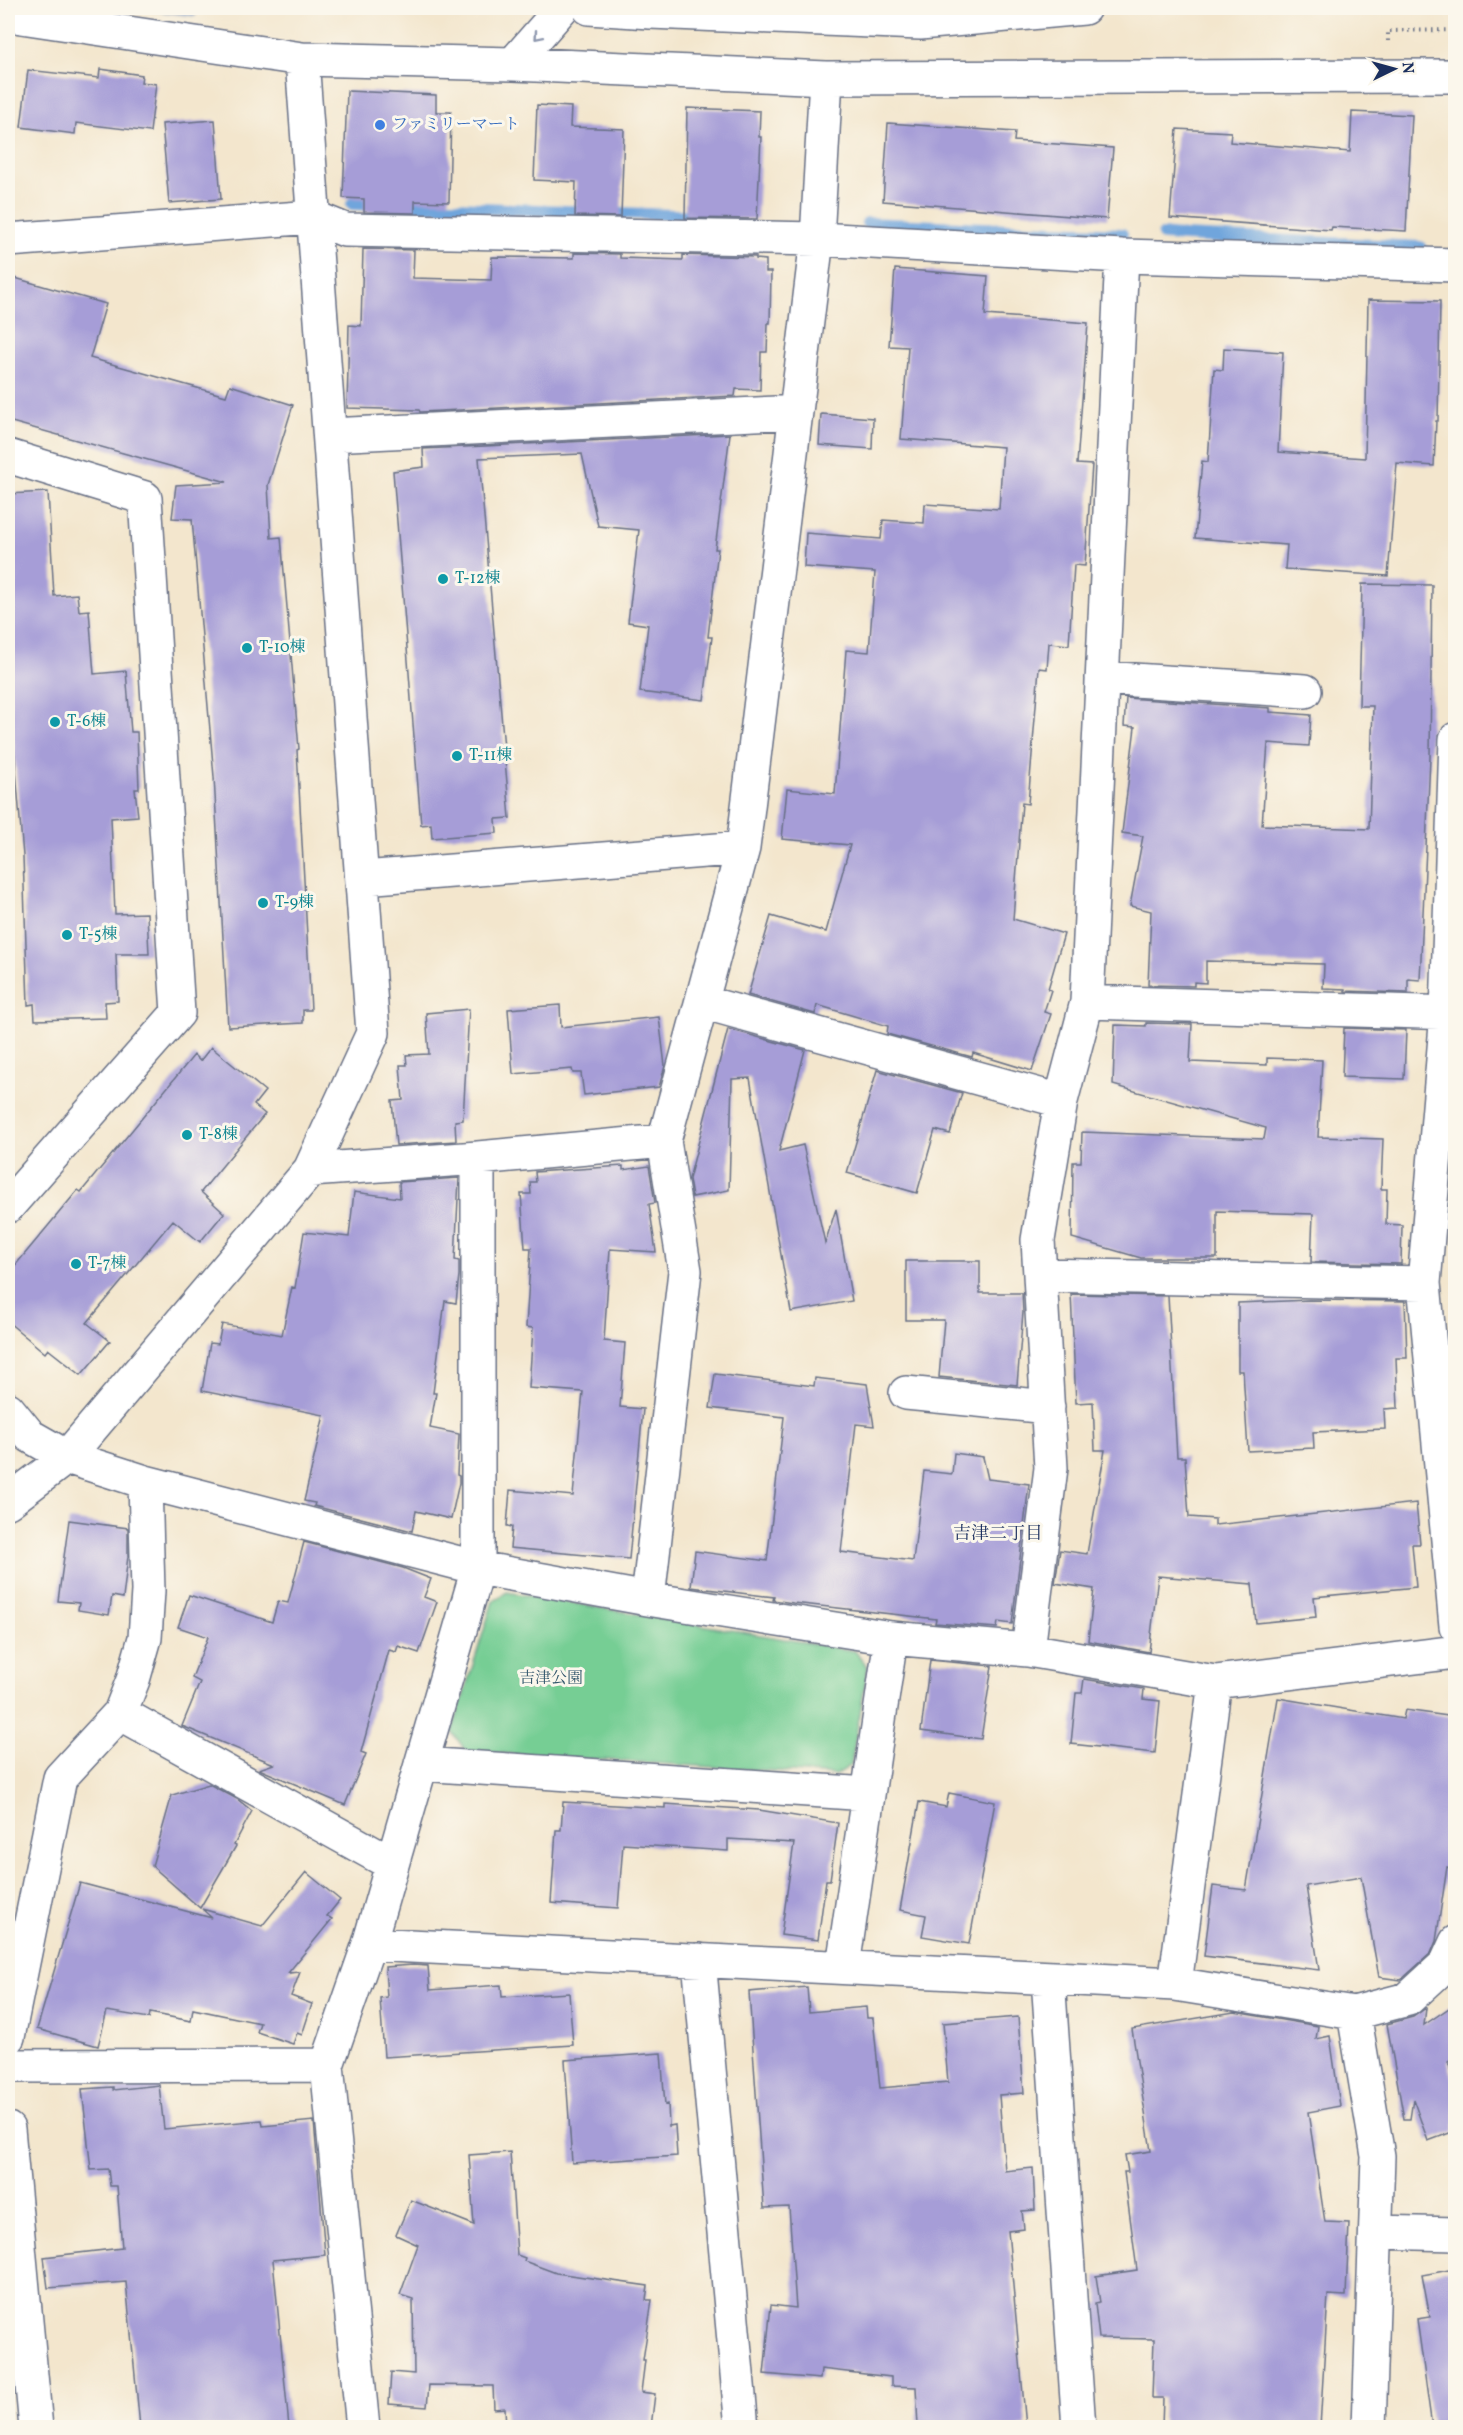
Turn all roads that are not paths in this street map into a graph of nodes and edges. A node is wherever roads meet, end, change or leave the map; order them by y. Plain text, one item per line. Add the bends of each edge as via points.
1 (562, 8) edge
2 (589, 8) edge
3 (1084, 8) edge
4 (8, 15) edge
5 (62, 16) edge
6 (302, 59) junction
7 (513, 64) junction
8 (1455, 76) edge
9 (826, 78) junction
10 (313, 217) junction
11 (817, 239) junction
12 (8, 240) edge
13 (1122, 256) junction
14 (1455, 265) edge
15 (796, 412) junction
16 (330, 435) junction
17 (8, 456) edge
18 (1102, 678) junction
19 (1305, 691) dead end
20 (1455, 738) edge
21 (743, 848) junction
22 (363, 878) junction
23 (702, 1002) junction
24 (1087, 1002) junction
25 (1451, 1013) edge
26 (1061, 1101) junction
27 (664, 1140) junction
28 (478, 1158) junction
29 (310, 1170) junction
30 (8, 1206) edge
31 (1040, 1275) junction
32 (1424, 1283) junction
33 (906, 1393) dead end
34 (1048, 1407) junction
35 (8, 1409) edge
36 (67, 1457) junction
37 (146, 1482) junction
38 (8, 1502) edge
39 (478, 1568) junction
40 (648, 1599) junction
41 (1455, 1626) edge
42 (891, 1638) junction
43 (1028, 1650) junction
44 (1455, 1652) edge
45 (1215, 1682) junction
46 (120, 1713) junction
47 (421, 1764) junction
48 (868, 1794) junction
49 (392, 1864) junction
50 (1455, 1942) edge
51 (369, 1944) junction
52 (699, 1960) junction
53 (843, 1966) junction
54 (1048, 1978) junction
55 (1175, 1984) junction
56 (1354, 2013) junction
57 (8, 2037) edge
58 (327, 2065) junction
59 (8, 2067) edge
60 (8, 2129) edge
61 (1376, 2232) junction
62 (1455, 2234) edge
63 (36, 2427) edge
64 (363, 2427) edge
65 (742, 2427) edge
66 (1079, 2427) edge
67 (1369, 2427) edge

1 -> 7 main road
2 - 3 main road via 920,22
4 - 5 main road
5 - 6 main road
6 - 7 main road
6 - 10 main road
7 - 9 main road
8 - 9 main road
9 - 11 main road
10 - 11 main road via 345,230
10 - 12 main road
10 - 16 main road
11 - 13 main road
11 - 15 main road
13 - 14 main road
13 - 18 main road
15 - 16 main road
15 - 21 main road
16 - 22 main road
17 - 30 main road via 146,498 178,1014
18 - 19 main road
18 - 24 main road
20 - 25 main road
21 - 22 main road
21 - 23 main road
22 - 29 main road via 373,1034
23 - 26 main road
23 - 27 main road
24 - 25 main road
24 - 26 main road
25 - 32 main road
26 - 31 main road via 1038,1240
27 - 28 main road
27 - 40 main road via 685,1271
28 - 29 main road
28 - 39 main road
29 - 36 main road
31 - 32 main road
31 - 34 main road
32 - 41 main road
33 - 34 main road
34 - 43 main road via 1051,1468
35 - 36 main road via 30,1436
36 - 37 main road
36 - 38 main road
37 - 39 main road
37 - 46 main road via 145,1638
39 - 40 main road
39 - 47 main road
40 - 42 main road
42 - 43 main road
42 - 48 main road
43 - 45 main road
44 - 45 main road
45 - 55 main road
46 - 49 main road
46 - 57 main road via 60,1778
47 - 48 main road
47 - 49 main road
48 - 53 main road
49 - 51 main road
50 - 56 main road via 1446,1964 1408,1999
51 - 52 main road
51 - 58 main road
52 - 53 main road
52 - 65 main road
53 - 54 main road
54 - 55 main road
54 - 66 main road
55 - 56 main road
56 - 61 main road via 1378,2156
58 - 59 main road
58 - 64 main road
60 - 63 main road
61 - 62 main road
61 - 67 main road

